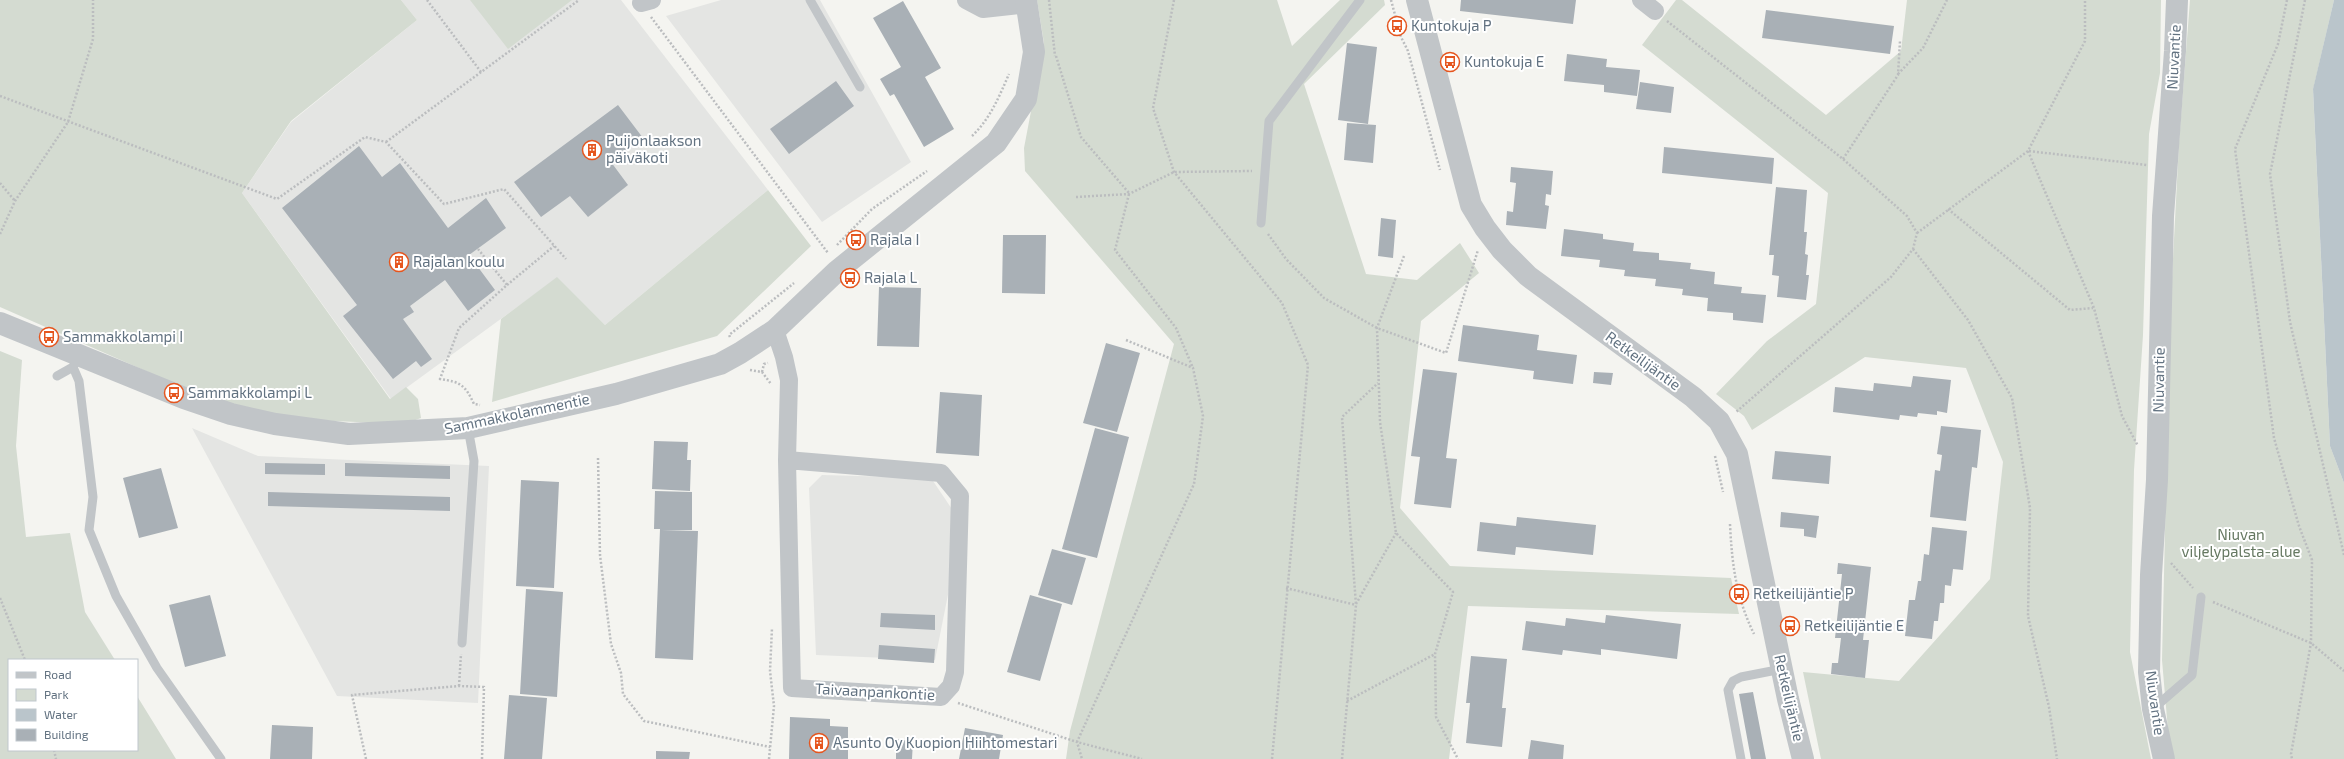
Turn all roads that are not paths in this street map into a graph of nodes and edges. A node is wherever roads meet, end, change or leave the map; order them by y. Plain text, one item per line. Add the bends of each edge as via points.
1 (810, 0) edge
2 (966, 0) edge
3 (1360, 0) edge
4 (1417, 0) edge
5 (1641, 0) edge
6 (2177, 0) edge
7 (1027, 2) edge
8 (1655, 11) road end
9 (860, 87) dead end
10 (1261, 223) road end
11 (0, 323) edge
12 (775, 330) junction
13 (76, 361) junction
14 (57, 376) dead end
15 (468, 428) junction
16 (787, 460) junction
17 (2201, 597) road end
18 (462, 643) road end
19 (1782, 669) junction
20 (2153, 709) junction
21 (221, 759) edge
22 (1741, 759) edge
23 (1803, 759) edge
24 (2164, 759) edge

1 - 9 lane
2 - 7 street via 983,9
3 - 10 lane via 1269,121
4 - 19 street, Retkeilijäntie via 1469,198 1485,228 1502,250 1528,276 1693,397 1720,421 1737,454
5 - 8 street
6 - 20 street, Niuvantie via 2163,216 2157,480 2151,575 2149,672
7 - 12 street via 1034,52 1026,99 996,143 837,271
11 - 13 street, Sammakkolammentie
12 - 15 street, Sammakkolammentie via 720,364 616,394
12 - 16 street, Taivaanpankontie via 789,380
13 - 14 lane
13 - 15 street, Sammakkolammentie via 231,414 274,424 349,434
13 - 21 lane via 93,497 89,530 116,596 158,668
15 - 18 lane via 474,461
16 - 16 street, Taivaanpankontie via 941,473 960,496 955,672 951,686 941,697 792,688
17 - 20 lane via 2192,675
19 - 22 lane via 1741,677 1733,681 1728,690
19 - 23 street, Retkeilijäntie
20 - 24 street, Niuvantie

